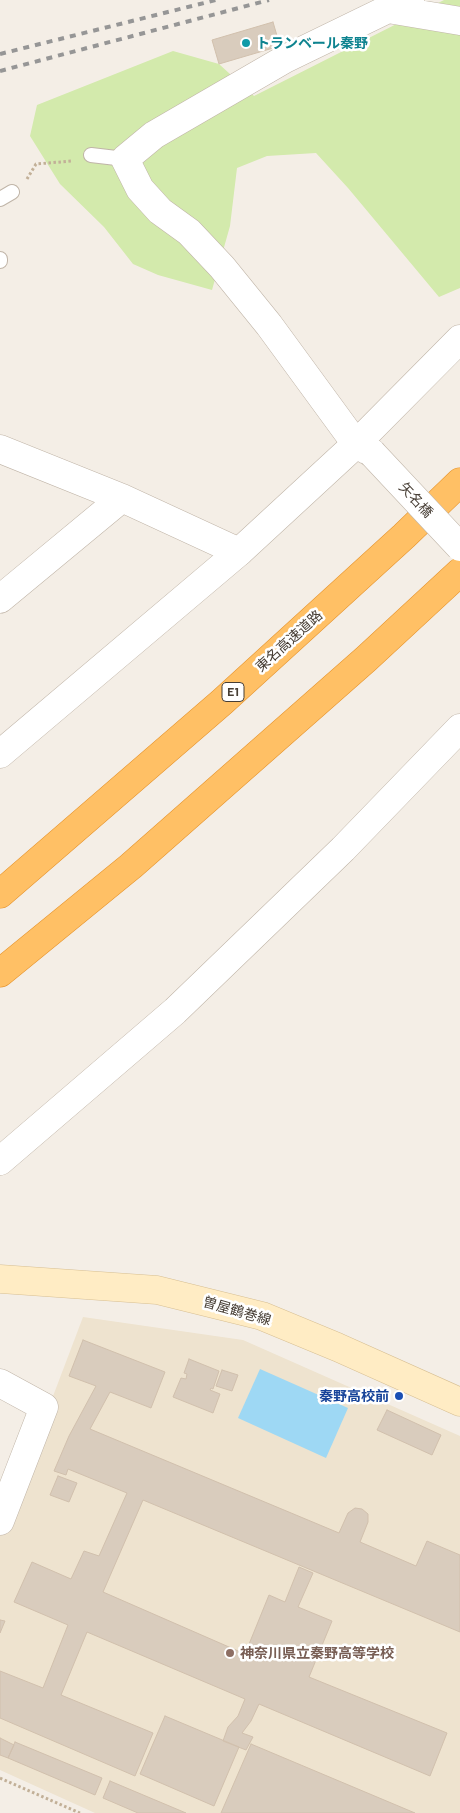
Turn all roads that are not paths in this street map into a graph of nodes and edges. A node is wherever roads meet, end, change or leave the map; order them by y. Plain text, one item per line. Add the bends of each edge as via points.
1 (399, 4) edge
2 (460, 20) edge
3 (91, 155) road end
4 (125, 159) junction
5 (460, 338) edge
6 (364, 448) junction
7 (0, 449) edge
8 (460, 482) edge
9 (122, 498) junction
10 (460, 547) edge
11 (239, 552) junction
12 (460, 572) edge
13 (0, 599) edge
14 (456, 741) edge
15 (0, 754) edge
16 (0, 894) edge
17 (0, 973) edge
18 (0, 1161) edge
19 (0, 1279) edge
20 (0, 1383) edge
21 (460, 1402) edge
22 (0, 1521) edge

1 - 2 street
1 - 4 street via 285,59 154,136
3 - 4 lane
4 - 6 street, 矢名橋 via 140,189 160,211 189,232 222,267
5 - 6 street
6 - 10 street, 矢名橋, bridge
6 - 11 street
7 - 9 street
8 - 16 highway, 東名高速道路 / E1 via 222,702
9 - 11 street
9 - 13 street
11 - 15 street
12 - 17 highway via 138,860
14 - 18 street via 175,1011
19 - 21 main road, 曽屋鶴巻線 via 157,1290 262,1316
20 - 22 street via 44,1407

